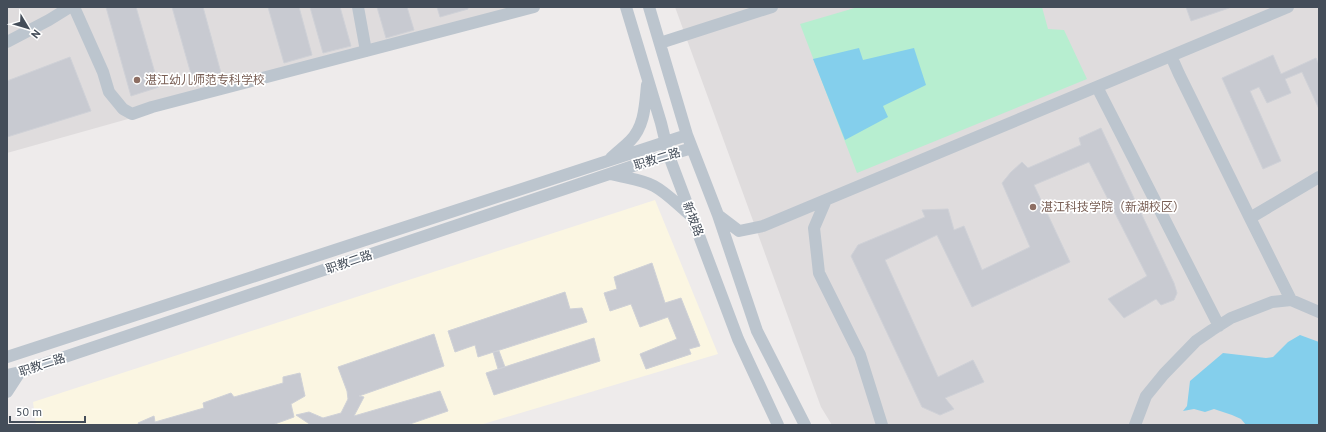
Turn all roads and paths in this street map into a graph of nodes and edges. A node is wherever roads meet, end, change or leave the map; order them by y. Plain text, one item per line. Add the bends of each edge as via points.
1 (70, 7) edge
2 (74, 7) edge
3 (358, 7) edge
4 (534, 7) edge
5 (626, 7) edge
6 (649, 7) edge
7 (772, 7) edge
8 (1288, 7) edge
9 (748, 10) edge
10 (7, 42) edge
11 (660, 43) junction
12 (366, 51) junction
13 (1171, 56) junction
14 (648, 80) junction
15 (1097, 87) junction
16 (687, 135) junction
17 (665, 142) junction
18 (692, 148) junction
19 (669, 156) junction
20 (606, 161) junction
21 (610, 174) junction
22 (1319, 177) edge
23 (826, 200) junction
24 (718, 215) junction
25 (691, 216) junction
26 (1250, 218) junction
27 (1291, 300) junction
28 (1319, 312) edge
29 (1219, 326) junction
30 (9, 355) edge
31 (20, 372) junction
32 (7, 375) edge
33 (7, 392) edge
34 (778, 425) edge
35 (805, 425) edge
36 (882, 425) edge
37 (1135, 425) edge

1 - 10 street
2 - 12 street via 110,92 123,109 132,114
3 - 12 street
4 - 12 street
5 - 14 street, 新坡路
6 - 11 street
7 - 9 street
8 - 13 street
9 - 11 street
11 - 16 street
13 - 15 street
13 - 26 street
14 - 17 street, 新坡路
14 - 20 street via 643,117 638,129 631,140
15 - 23 street
15 - 29 street
16 - 17 street, 职教二路
16 - 18 street
17 - 19 street, 新坡路
17 - 20 street, 职教二路
18 - 19 street, 职教二路
18 - 24 street, 新坡路
19 - 21 street, 职教二路
19 - 25 street, 新坡路
20 - 30 street, 职教二路
21 - 25 street via 654,186
21 - 31 street, 职教二路
22 - 26 street
23 - 24 street via 763,226 739,231
23 - 36 street via 814,228 819,273 860,355
24 - 35 street, 新坡路 via 757,331
25 - 34 street, 新坡路 via 738,339
26 - 27 street
27 - 28 street
27 - 29 street via 1272,302 1231,318
29 - 37 street via 1196,341 1164,374 1146,396
31 - 32 street, 职教二路
31 - 33 street

